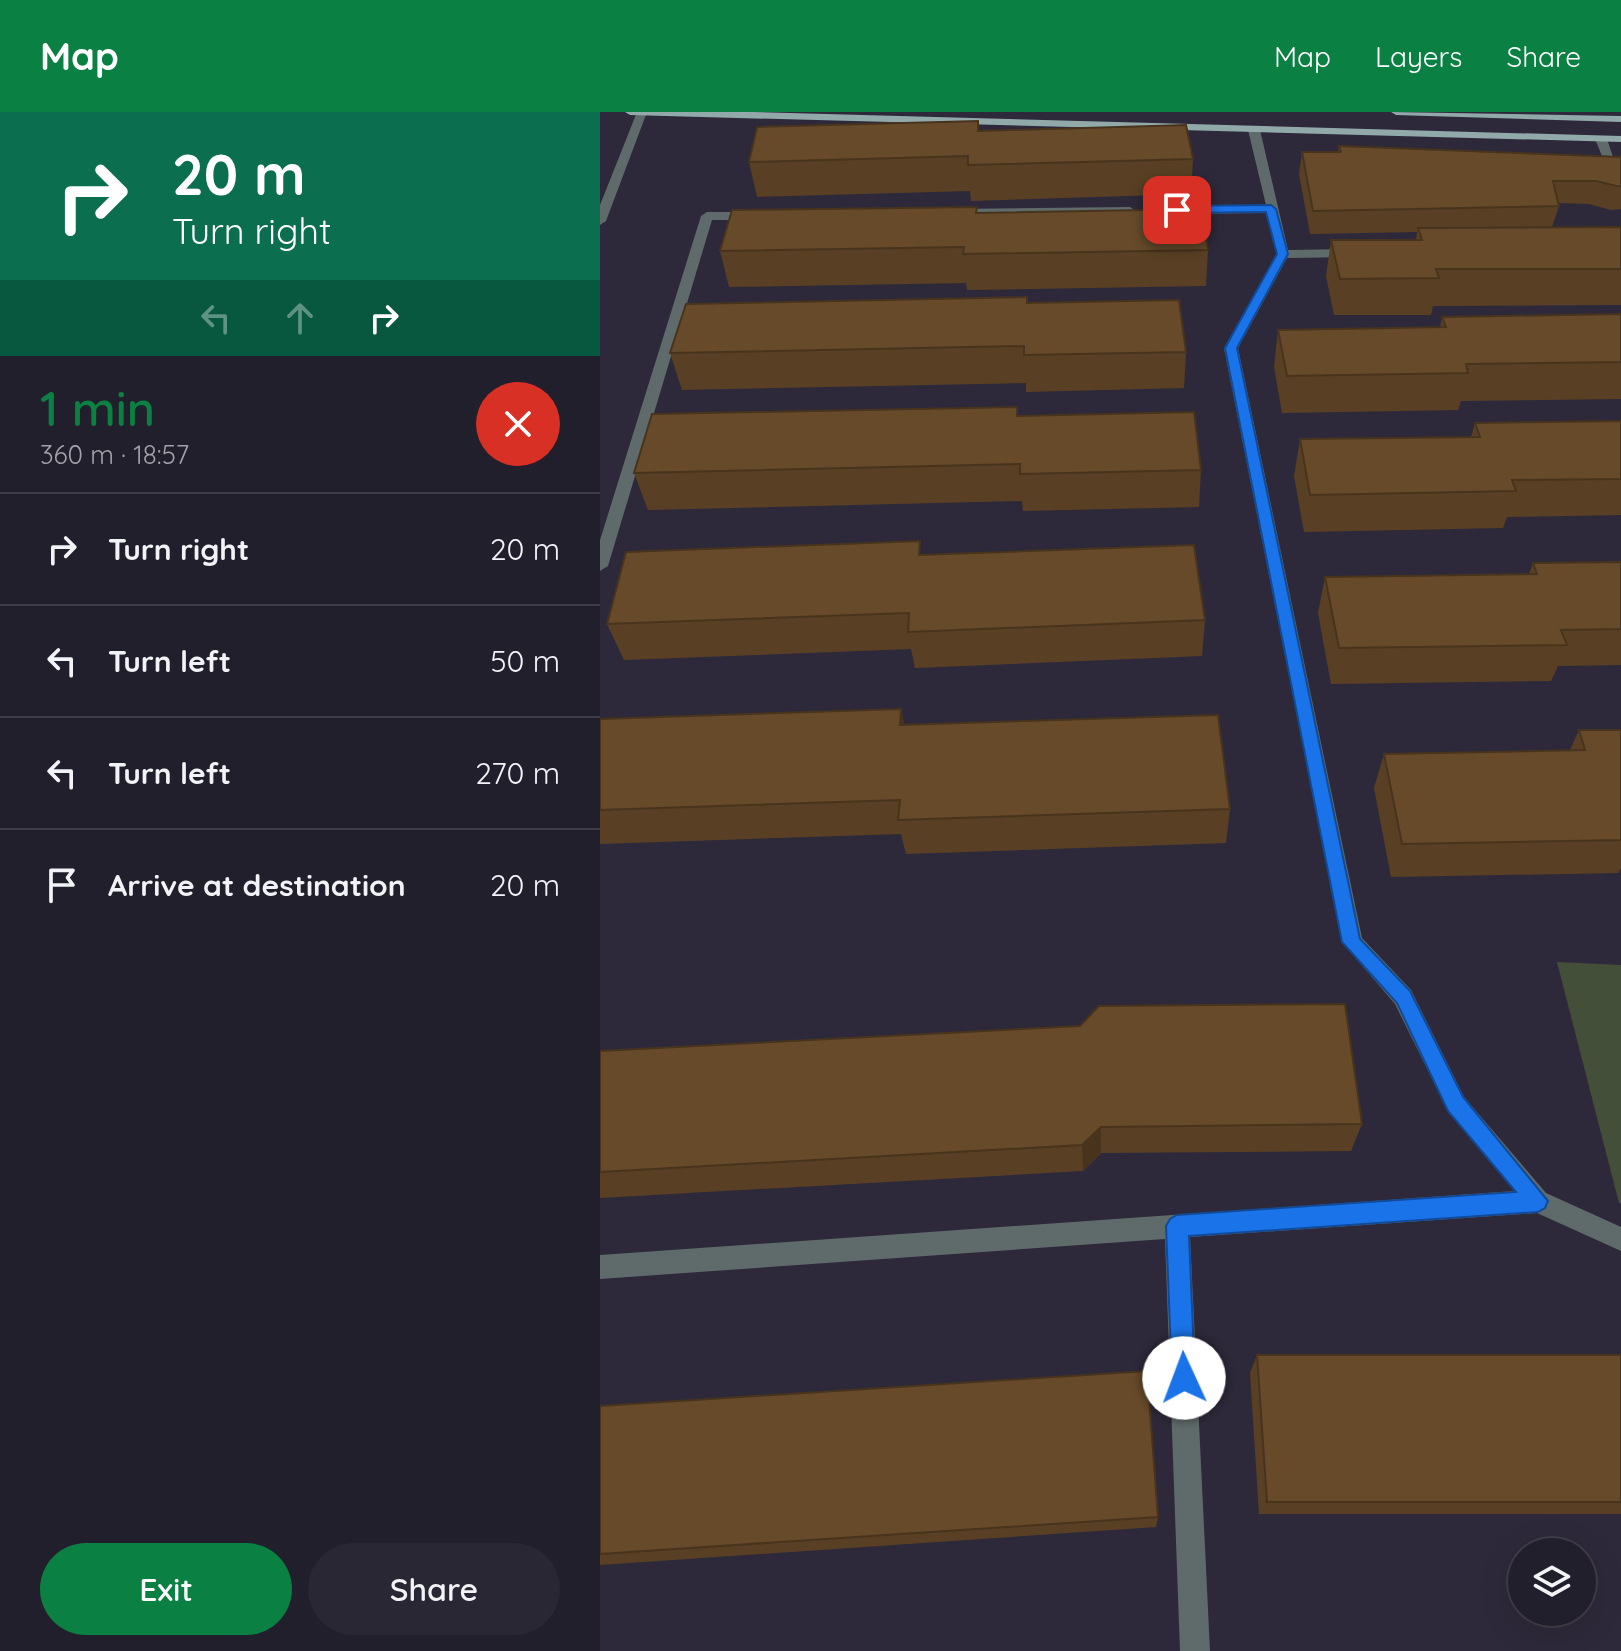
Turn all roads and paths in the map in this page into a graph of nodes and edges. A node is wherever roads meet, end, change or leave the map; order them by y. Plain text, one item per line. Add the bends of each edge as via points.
1 (630, 112) edge
2 (642, 112) edge
3 (1396, 112) edge
4 (1596, 115) edge
5 (1621, 119) edge
6 (1254, 130) junction
7 (1601, 139) junction
8 (1621, 139) edge
9 (1601, 175) edge
10 (1619, 176) edge
11 (1271, 209) junction
12 (1146, 210) edge
13 (1161, 210) edge
14 (942, 213) edge
15 (770, 216) edge
16 (600, 221) edge
17 (1375, 252) edge
18 (1283, 254) junction
19 (600, 566) edge
20 (1538, 1201) junction
21 (1177, 1226) junction
22 (1621, 1239) edge
23 (600, 1267) edge
24 (1195, 1651) edge

1 - 2 main road
2 - 6 main road
2 - 16 street
3 - 4 main road
4 - 5 main road
6 - 7 main road
6 - 11 street
7 - 8 main road
7 - 10 street
9 - 10 street
11 - 13 street
11 - 18 street
12 - 14 street
15 - 19 street via 707,216
17 - 18 street
18 - 20 street via 1231,348 1352,942 1403,997 1456,1104
20 - 21 street
20 - 22 street
21 - 23 street
21 - 24 street

